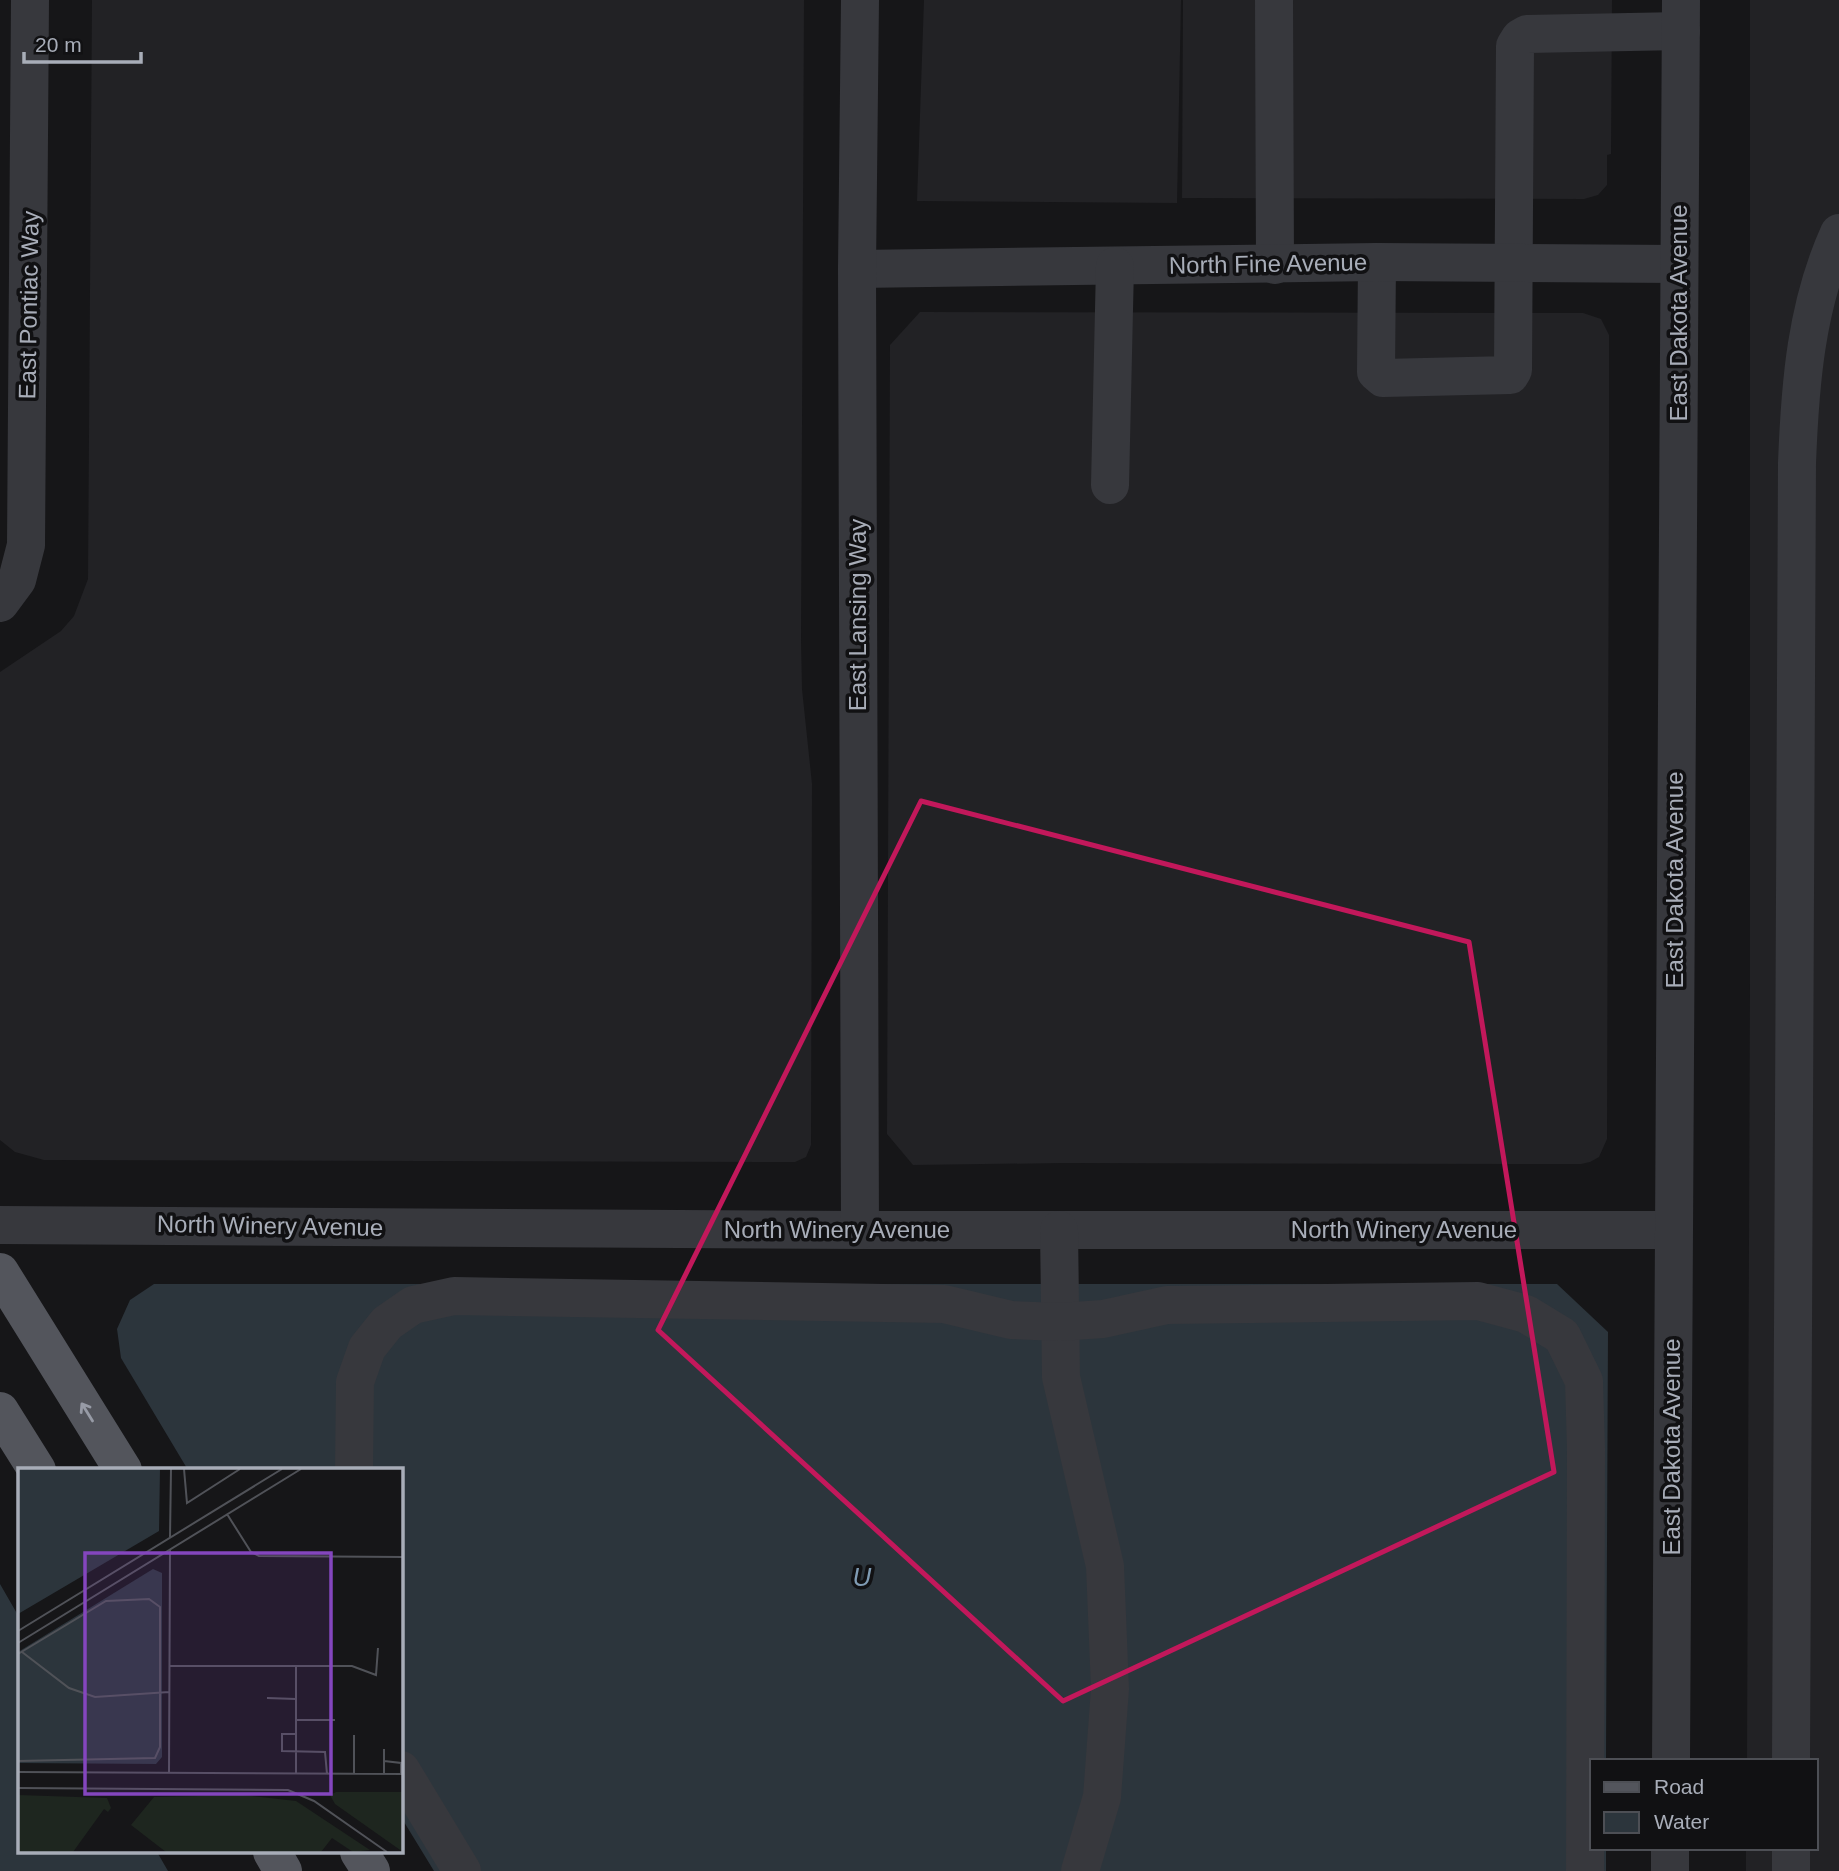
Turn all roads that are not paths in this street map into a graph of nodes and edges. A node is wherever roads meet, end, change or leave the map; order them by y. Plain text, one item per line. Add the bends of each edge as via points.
1 (30, 0) edge
2 (860, 0) edge
3 (1274, 0) edge
4 (1681, 16) edge
5 (1839, 233) edge
6 (1377, 262) junction
7 (1514, 262) junction
8 (1679, 264) junction
9 (1275, 265) junction
10 (1115, 266) junction
11 (857, 269) junction
12 (1110, 485) dead end
13 (0, 603) edge
14 (0, 1225) edge
15 (860, 1230) junction
16 (1059, 1230) junction
17 (1673, 1230) junction
18 (0, 1272) edge
19 (1059, 1322) junction
20 (0, 1411) edge
21 (36, 1468) edge
22 (122, 1468) edge
23 (354, 1468) edge
24 (1671, 1759) edge
25 (1791, 1759) edge
26 (402, 1772) edge
27 (1671, 1850) edge
28 (1791, 1850) edge
29 (273, 1854) edge
30 (360, 1854) edge
31 (283, 1871) edge
32 (371, 1871) edge
33 (463, 1871) edge
34 (1080, 1871) edge
35 (1585, 1871) edge
36 (1670, 1871) edge
37 (1791, 1871) edge

1 - 13 street, East Pontiac Way via 26,545 16,580
2 - 11 street, East Lansing Way
3 - 9 street
4 - 7 street via 1520,38 1515,46
4 - 8 street, East Dakota Avenue
5 - 25 street via 1810,326 1797,450
6 - 7 street, North Fine Avenue
6 - 7 street via 1376,372 1384,378 1510,375
6 - 9 street, North Fine Avenue
7 - 8 street, North Fine Avenue
8 - 17 street, East Dakota Avenue
9 - 10 street, North Fine Avenue
10 - 11 street, North Fine Avenue
10 - 12 street
11 - 15 street, East Lansing Way
14 - 15 street, North Winery Avenue
15 - 16 street, North Winery Avenue
16 - 17 street, North Winery Avenue
16 - 19 street
17 - 24 street, East Dakota Avenue
22 -> 18 main road
19 - 23 street via 1011,1320 944,1304 454,1296 413,1305 387,1323 367,1348 355,1382
19 - 34 street via 1061,1377 1105,1566 1109,1675 1102,1797
19 - 35 street via 1103,1319 1167,1305 1478,1301 1526,1314 1562,1336 1584,1381 1587,1449
20 - 21 main road
26 - 33 street
27 - 36 street
28 - 37 street
29 - 31 main road
30 - 32 main road

